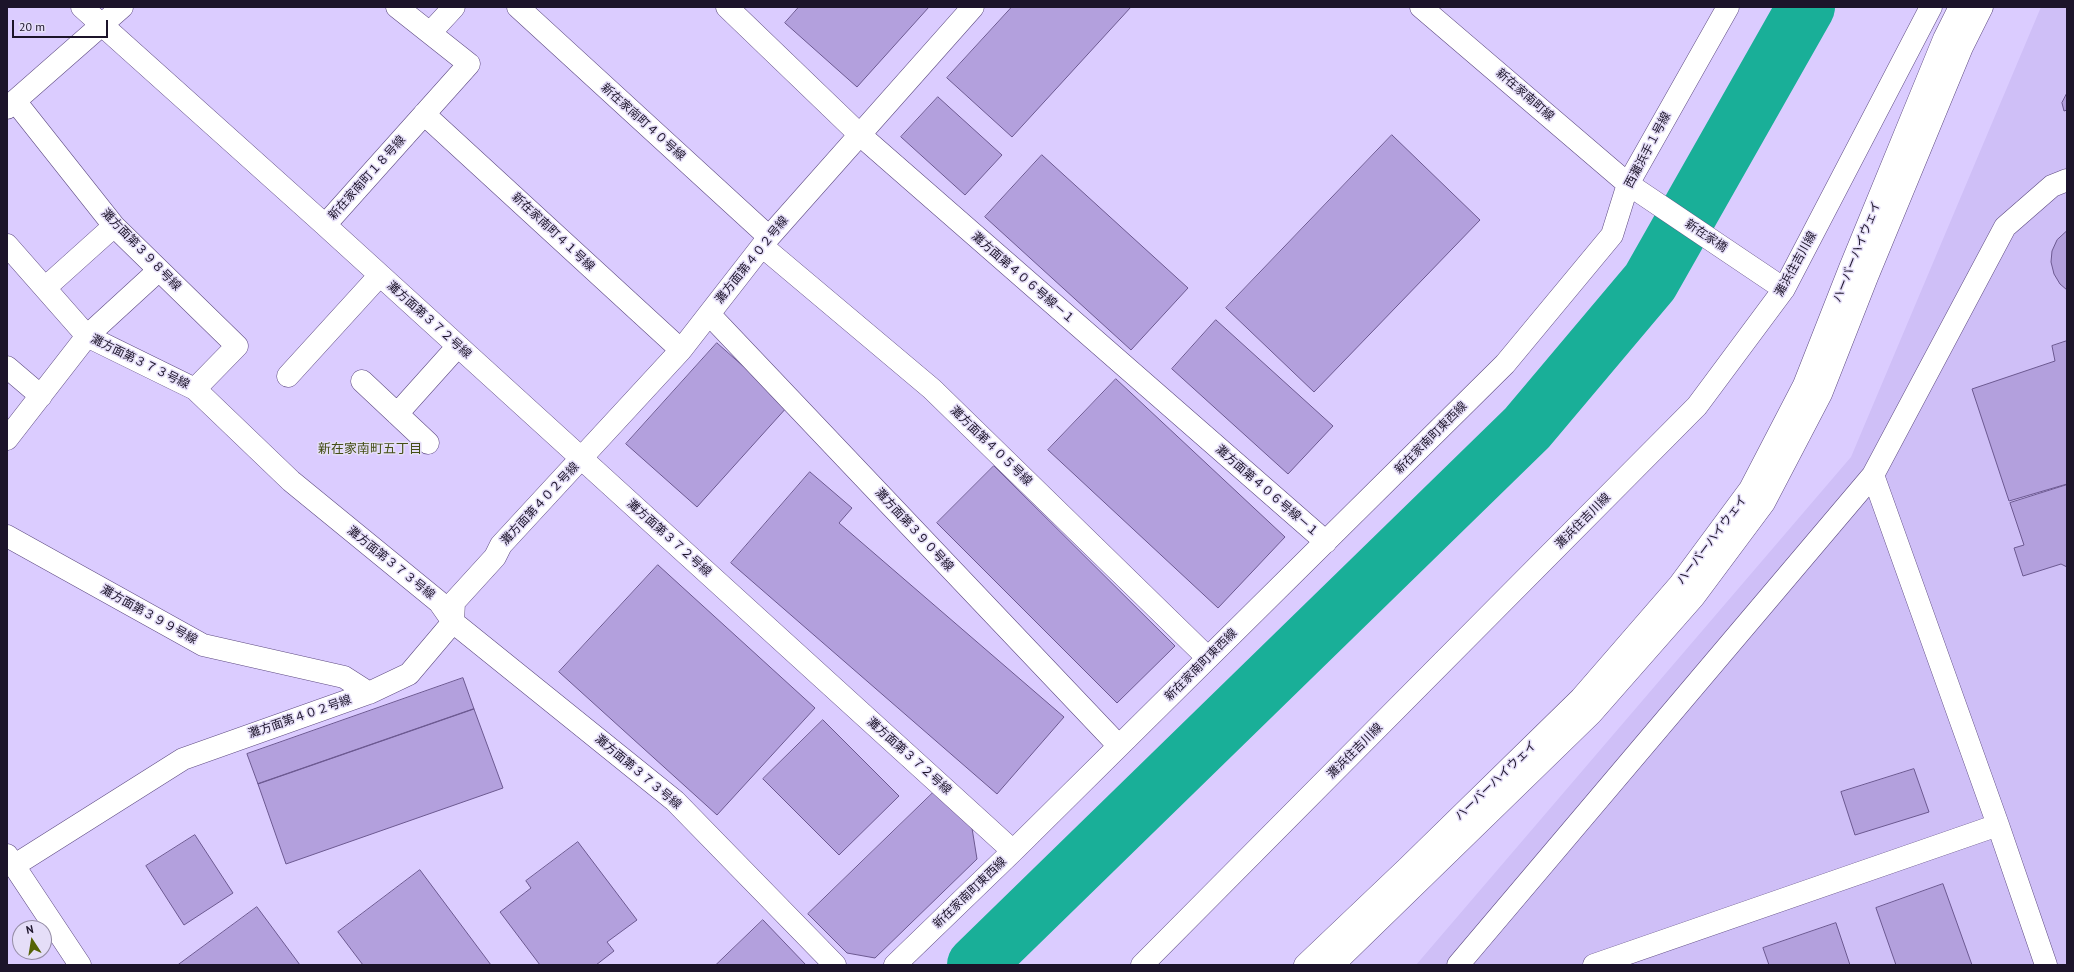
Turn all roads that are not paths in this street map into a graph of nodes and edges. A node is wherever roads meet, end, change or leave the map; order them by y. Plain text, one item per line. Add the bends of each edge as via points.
1 (82, 7) edge
2 (122, 7) edge
3 (397, 7) edge
4 (454, 7) edge
5 (518, 7) edge
6 (727, 7) edge
7 (973, 7) edge
8 (1421, 7) edge
9 (1728, 7) edge
10 (1931, 7) edge
11 (1960, 7) edge
12 (1982, 7) edge
13 (101, 26) junction
14 (430, 33) junction
15 (11, 105) edge
16 (424, 114) junction
17 (859, 134) junction
18 (2067, 180) edge
19 (1628, 184) junction
20 (325, 225) junction
21 (114, 226) junction
22 (765, 241) junction
23 (7, 245) edge
24 (158, 270) junction
25 (380, 275) junction
26 (45, 288) junction
27 (1784, 289) junction
28 (709, 314) junction
29 (87, 336) junction
30 (458, 346) junction
31 (681, 350) junction
32 (1505, 364) joint
33 (7, 367) edge
34 (288, 376) dead end
35 (362, 380) dead end
36 (195, 389) junction
37 (41, 396) junction
38 (397, 414) junction
39 (7, 439) edge
40 (428, 443) dead end
41 (581, 459) junction
42 (1873, 475) junction
43 (7, 536) edge
44 (1326, 542) junction
45 (453, 622) junction
46 (1208, 658) junction
47 (368, 693) junction
48 (1119, 746) junction
49 (1998, 825) junction
50 (1013, 851) junction
51 (11, 860) edge
52 (80, 965) edge
53 (834, 965) edge
54 (895, 965) edge
55 (1142, 965) edge
56 (1304, 965) edge
57 (1333, 965) edge
58 (1458, 965) edge
59 (1594, 965) edge
60 (2046, 965) edge

1 - 13 street, 新在家南町１８号線
2 - 13 street
3 - 14 street, 新在家南町１８号線
4 - 14 street
5 - 22 street, 新在家南町４０号線
6 - 17 street, 灘方面第４０６号線－１
7 - 17 street, 灘方面第４０２号線
8 - 19 street, 新在家南町線
9 - 19 street, 西灘浜手１号線
10 - 27 street, 灘浜住吉川線
11 - 56 street, ハーバーハイウェイ via 1944,39 1804,385 1750,489 1679,585 1580,698
12 - 57 street, ハーバーハイウェイ via 1959,55 1821,394 1764,503 1694,597 1592,713
13 - 15 street
13 - 20 street, 新在家南町１８号線
14 - 16 street, 新在家南町１８号線 via 469,64
15 - 21 street, 灘方面第３９８号線
16 - 20 street, 新在家南町１８号線
16 - 31 street, 新在家南町４１号線
17 - 22 street, 灘方面第４０２号線
17 - 44 street, 灘方面第４０６号線－１
18 - 42 street via 2052,186 2005,227
19 - 27 street, 新在家橋
19 - 32 street, 西灘浜手１号線 via 1612,236
20 - 25 street, 灘方面第３７２号線
21 - 24 street, 灘方面第３９８号線
21 - 26 street
22 - 28 street, 灘方面第４０２号線
22 - 46 street, 灘方面第４０５号線 via 932,389
23 - 26 street, 灘方面第３７３号線
24 - 29 street
24 - 36 street, 灘方面第３９８号線 via 237,346
25 - 30 street, 灘方面第３７２号線
25 - 34 street
26 - 29 street, 灘方面第３７３号線
27 - 55 street, 灘浜住吉川線 via 1697,406
28 - 31 street, 灘方面第４０２号線
28 - 48 street, 灘方面第３９０号線
29 - 36 street, 灘方面第３７３号線
29 - 37 street
30 - 38 street
30 - 41 street, 灘方面第３７２号線
31 - 41 street, 灘方面第４０２号線
32 - 44 street, 新在家南町東西線
33 - 37 street
35 - 38 street
36 - 45 street, 灘方面第３７３号線 via 291,481 439,602
37 - 39 street
38 - 40 street
41 - 45 street, 灘方面第４０２号線 via 501,545 495,557 454,602
41 - 50 street, 灘方面第３７２号線
42 - 49 street
42 - 58 street
43 - 47 street, 灘方面第３９９号線 via 203,645 344,677
44 - 46 street, 新在家南町東西線
45 - 47 street, 灘方面第４０２号線 via 409,674
45 - 53 street, 灘方面第３７３号線 via 675,801
46 - 48 street, 新在家南町東西線
47 - 51 street, 灘方面第４０２号線 via 183,758
48 - 50 street, 新在家南町東西線
49 - 59 street
49 - 60 street
50 - 54 street, 新在家南町東西線
51 - 52 street

